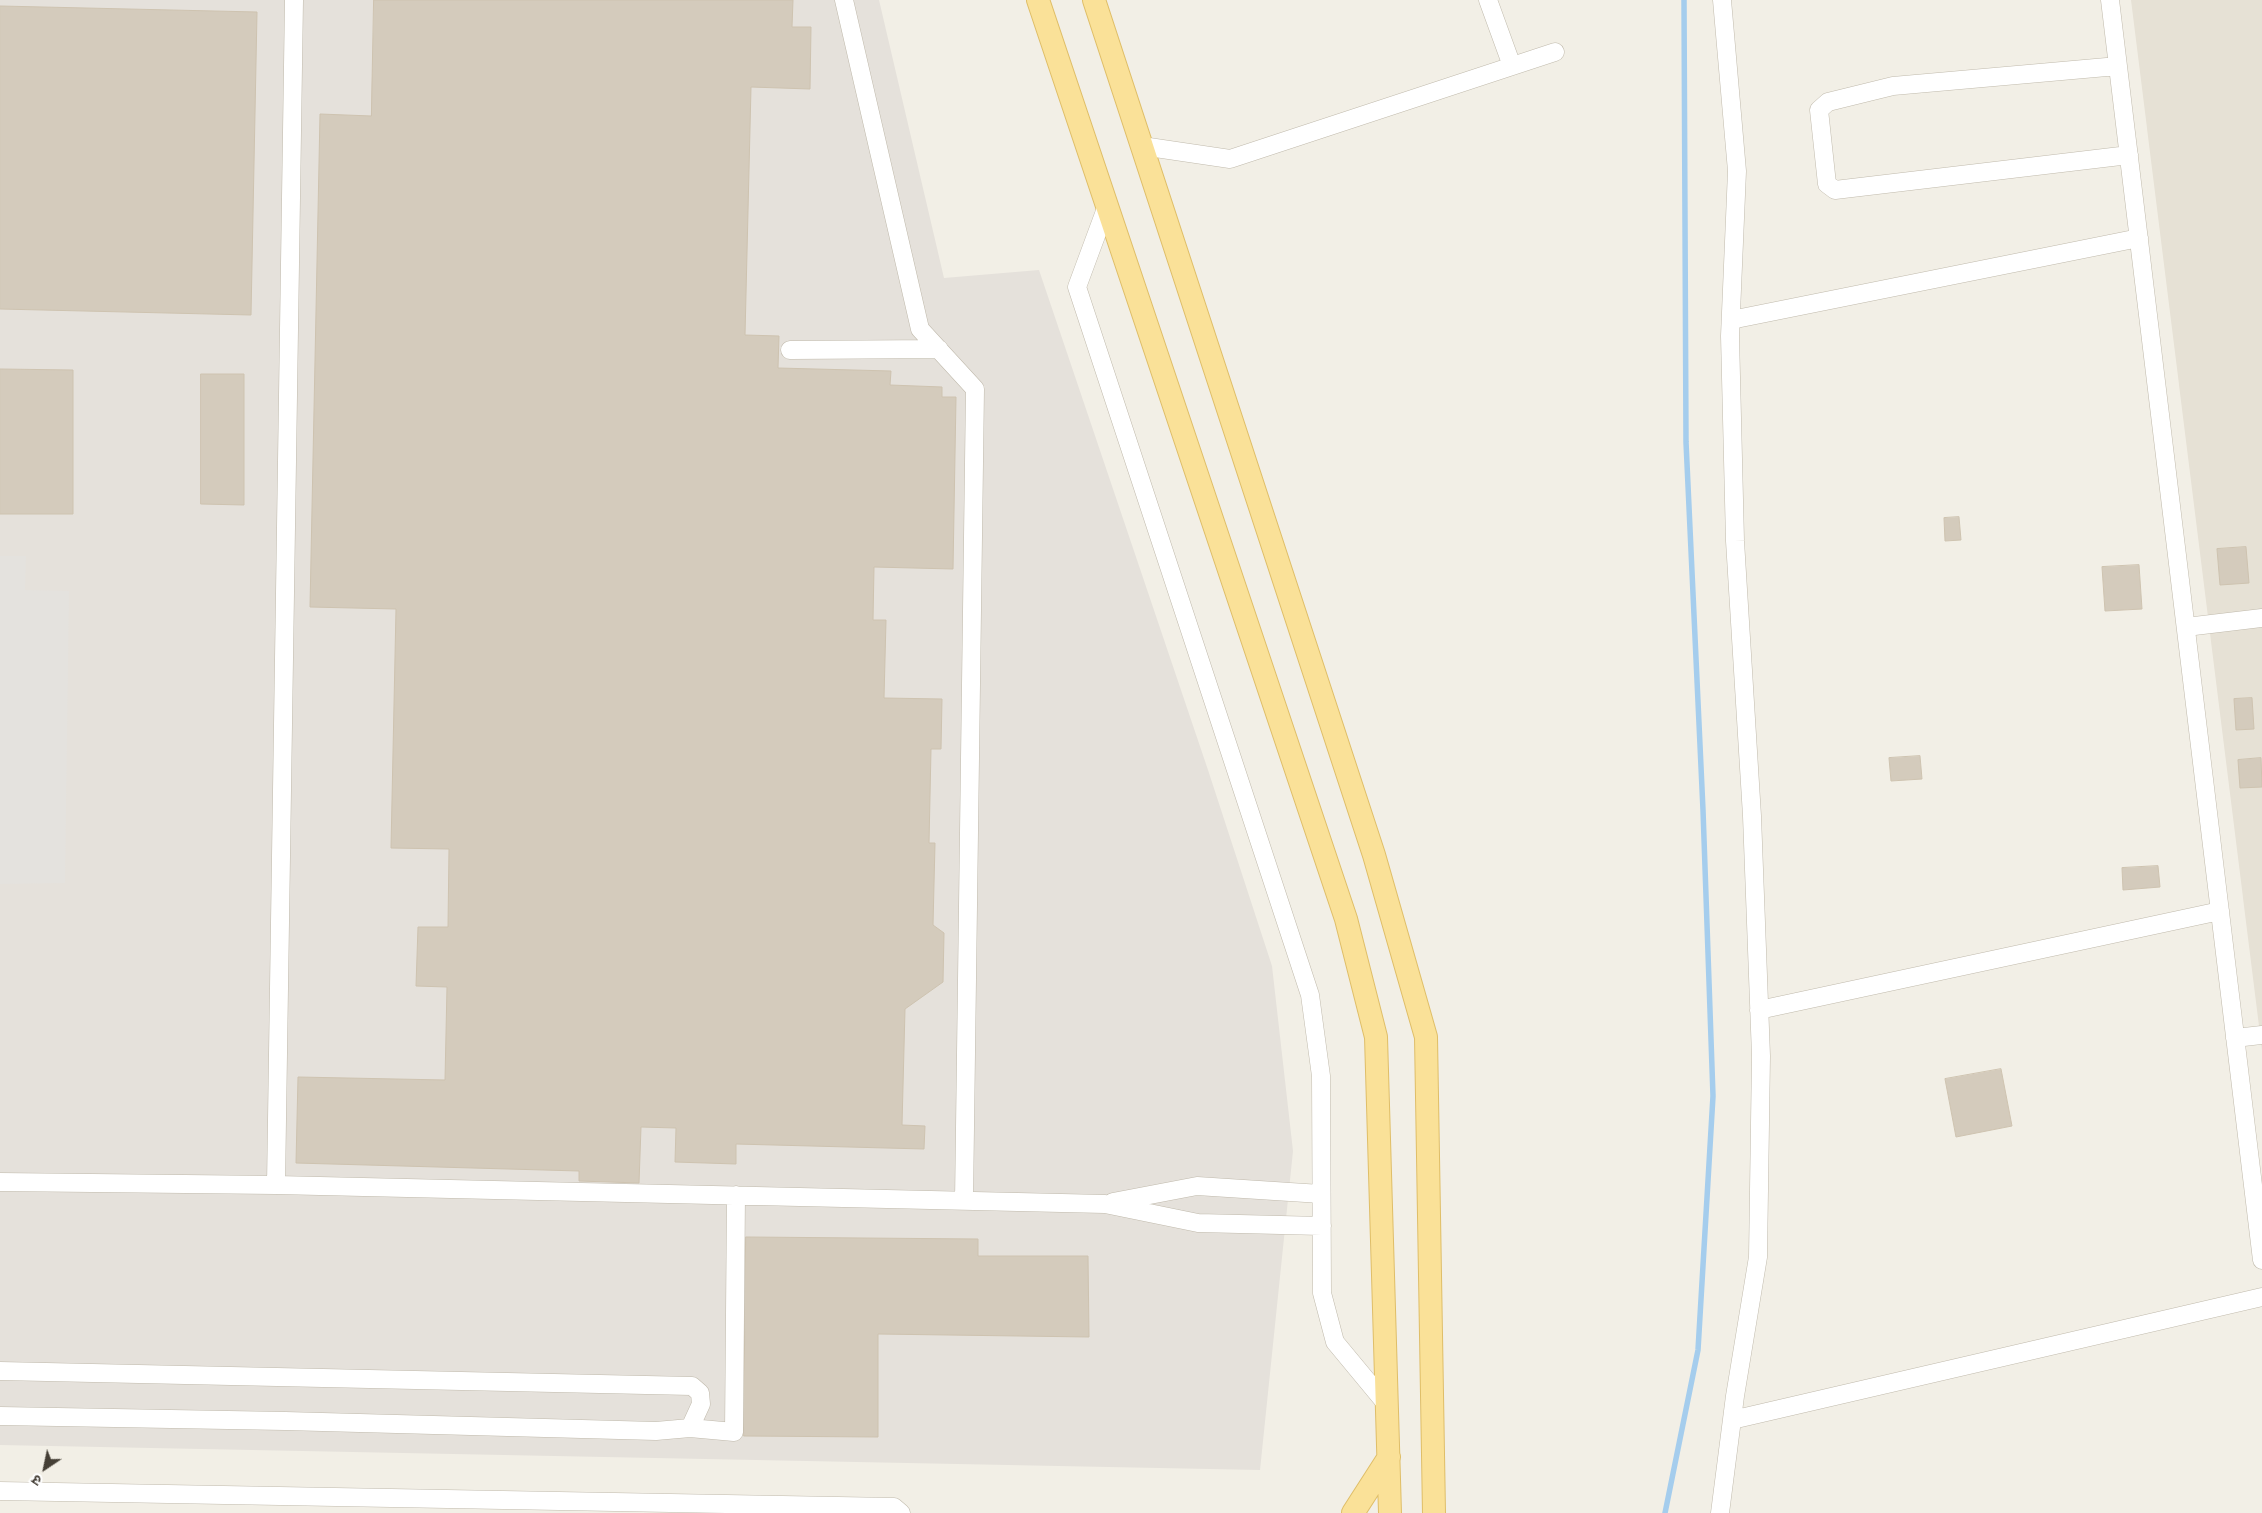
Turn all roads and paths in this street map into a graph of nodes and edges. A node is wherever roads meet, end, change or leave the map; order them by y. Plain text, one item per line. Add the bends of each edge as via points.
1 (294, 0) edge
2 (844, 0) edge
3 (1038, 0) edge
4 (1094, 0) edge
5 (1488, 0) edge
6 (1722, 0) edge
7 (2110, 0) edge
8 (1555, 52) dead end
9 (1512, 66) junction
10 (2118, 66) junction
11 (1142, 146) junction
12 (2129, 155) junction
13 (1107, 206) junction
14 (2139, 238) junction
15 (1730, 320) junction
16 (938, 349) junction
17 (790, 350) dead end
18 (2262, 618) edge
19 (2186, 627) junction
20 (2220, 911) junction
21 (1759, 1010) junction
22 (2262, 1035) edge
23 (2235, 1038) junction
24 (0, 1182) edge
25 (276, 1185) junction
26 (1322, 1194) junction
27 (736, 1195) junction
28 (964, 1200) junction
29 (1105, 1204) junction
30 (1322, 1226) junction
31 (2261, 1238) edge
32 (2262, 1260) edge
33 (2262, 1297) edge
34 (0, 1371) edge
35 (1388, 1406) junction
36 (2, 1415) edge
37 (1732, 1420) junction
38 (690, 1428) junction
39 (1389, 1457) junction
40 (0, 1491) edge
41 (901, 1513) edge
42 (1353, 1513) edge
43 (1390, 1513) edge
44 (1434, 1513) edge
45 (1720, 1513) edge

1 - 25 street
2 - 16 street via 920,329
3 - 13 main road
4 - 11 main road
5 - 9 street
6 - 15 street via 1737,171
7 - 10 street
8 - 9 street
9 - 11 street via 1230,159
10 - 12 street
10 - 12 street via 1893,86 1828,102 1819,110 1819,124 1827,184 1836,190
11 - 44 main road via 1374,855 1426,1038
12 - 14 street
13 - 26 street via 1078,287 1310,995 1321,1076
13 - 35 main road via 1346,919 1376,1037
14 - 15 street
14 - 19 street
15 - 21 street via 1735,541 1752,816
16 - 17 street
16 - 28 street via 975,390
18 - 19 street
19 - 20 street
20 - 21 street
20 - 23 street
21 - 37 street via 1758,1257
22 - 23 street
23 - 31 street
24 - 25 street
25 - 27 street
26 - 29 street via 1197,1186
26 - 30 street
27 - 28 street
27 - 38 street via 734,1432
28 - 29 street
29 - 30 street via 1198,1223
30 - 35 street via 1322,1293 1334,1342
31 - 32 street
33 - 37 street
34 - 38 street via 692,1386 700,1393 701,1404
35 - 39 main road
36 - 38 street via 656,1431
37 - 45 street
39 - 42 main road
39 - 43 main road
40 - 41 street via 894,1507

